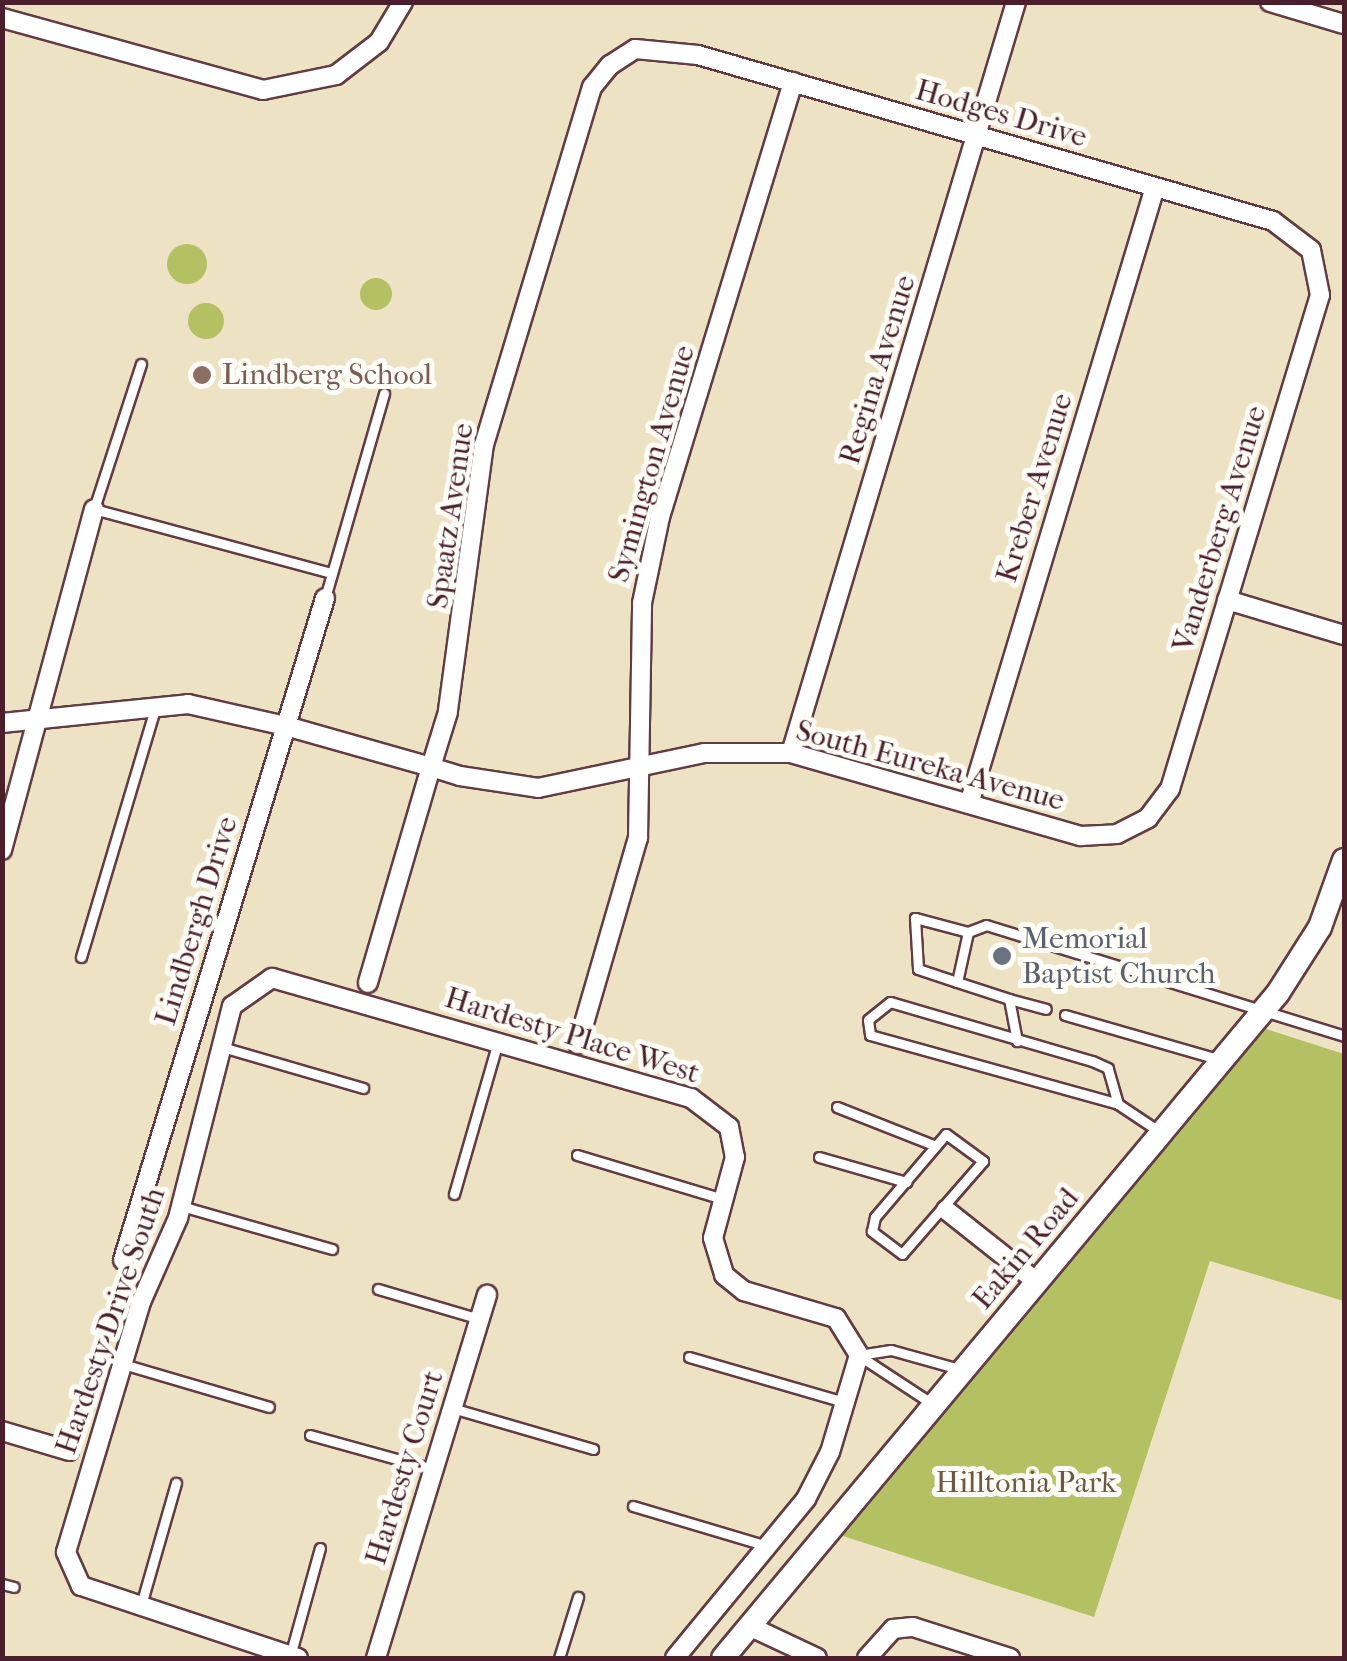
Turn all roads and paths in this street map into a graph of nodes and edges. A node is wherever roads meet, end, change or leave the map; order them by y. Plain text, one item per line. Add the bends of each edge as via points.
1 (403, 2) edge
2 (1016, 2) edge
3 (1270, 2) edge
4 (2, 18) edge
5 (1344, 24) edge
6 (666, 46) joint
7 (792, 82) junction
8 (977, 136) junction
9 (1154, 187) junction
10 (1311, 250) joint
11 (141, 364) dead end
12 (384, 392) dead end
13 (94, 509) junction
14 (332, 573) junction
15 (325, 598) joint
16 (1227, 600) junction
17 (1344, 635) edge
18 (156, 704) junction
19 (37, 717) junction
20 (2, 723) edge
21 (286, 726) junction
22 (791, 753) junction
23 (431, 767) junction
24 (642, 770) junction
25 (969, 804) junction
26 (1148, 818) joint
27 (2, 850) edge
28 (1344, 860) edge
29 (1339, 898) edge
30 (968, 932) junction
31 (82, 957) dead end
32 (258, 980) joint
33 (957, 982) junction
34 (368, 983) dead end
35 (1009, 999) junction
36 (1265, 1009) junction
37 (1046, 1010) dead end
38 (1065, 1015) dead end
39 (1344, 1036) edge
40 (1017, 1041) junction
41 (498, 1042) junction
42 (578, 1044) dead end
43 (219, 1046) junction
44 (1222, 1060) junction
45 (362, 1088) dead end
46 (1118, 1104) junction
47 (837, 1107) dead end
48 (1162, 1132) junction
49 (936, 1146) junction
50 (577, 1156) dead end
51 (819, 1157) dead end
52 (906, 1182) junction
53 (454, 1194) dead end
54 (723, 1198) junction
55 (181, 1206) junction
56 (946, 1210) junction
57 (332, 1248) dead end
58 (123, 1260) dead end
59 (1037, 1282) junction
60 (378, 1289) dead end
61 (487, 1295) dead end
62 (480, 1319) junction
63 (102, 1341) dead end
64 (859, 1355) junction
65 (689, 1357) dead end
66 (123, 1364) junction
67 (964, 1370) junction
68 (844, 1402) junction
69 (935, 1405) junction
70 (270, 1407) dead end
71 (452, 1408) junction
72 (2, 1431) edge
73 (310, 1435) dead end
74 (67, 1450) joint
75 (593, 1450) dead end
76 (432, 1470) junction
77 (176, 1482) dead end
78 (633, 1506) dead end
79 (767, 1546) junction
80 (320, 1548) dead end
81 (2, 1584) edge
82 (14, 1588) dead end
83 (578, 1597) dead end
84 (140, 1608) junction
85 (750, 1626) junction
86 (294, 1657) edge
87 (376, 1658) edge
88 (559, 1658) edge
89 (675, 1658) edge
90 (723, 1658) edge
91 (817, 1658) edge
92 (868, 1658) edge
93 (1010, 1658) edge

1 - 4 street via 379,42 336,75 263,90
2 - 8 street, Regina Avenue
3 - 5 street
6 - 7 street, Hodges Drive
6 - 23 street, Spaatz Avenue via 635,49 592,87 484,444 463,631
7 - 8 street, Hodges Drive
7 - 24 street, Symington Avenue via 649,569
8 - 9 street, Hodges Drive
8 - 22 street, Regina Avenue
9 - 10 street, Hodges Drive via 1274,221
9 - 25 street, Kreber Avenue
10 - 16 street, Vanderberg Avenue via 1320,296
11 - 13 lane
12 - 14 lane
13 - 14 lane
13 - 19 street
14 - 15 lane
15 - 21 street, Lindbergh Drive
16 - 17 street
16 - 26 street, Vanderberg Avenue via 1170,789
18 - 19 street, South Eureka Avenue
18 - 21 street, South Eureka Avenue
18 - 31 lane
19 - 20 street, South Eureka Avenue
19 - 27 street
21 - 23 street, South Eureka Avenue
21 - 58 street, Lindbergh Drive
22 - 24 street, South Eureka Avenue via 704,753
22 - 25 street, South Eureka Avenue
23 - 24 street, South Eureka Avenue via 538,788
23 - 34 street, Spaatz Avenue
24 - 42 street, Symington Avenue via 635,853
25 - 26 street, South Eureka Avenue via 1080,836 1116,834
28 - 29 street, Eakin Road
29 - 36 street, Eakin Road
30 - 33 lane
30 - 33 lane via 921,917 910,927 918,969
30 - 36 lane via 986,925
32 - 41 street, Hardesty Place West
32 - 43 street, Hardesty Drive South via 232,1006
33 - 35 lane
35 - 37 lane
35 - 40 lane
36 - 39 lane
36 - 44 street, Eakin Road
38 - 44 lane
40 - 46 lane via 1108,1068
40 - 46 lane via 890,1002 868,1020 870,1035
41 - 53 lane
41 - 54 street, Hardesty Place West via 713,1108 734,1143
43 - 45 lane
43 - 55 street, Hardesty Drive South
44 - 48 street, Eakin Road
46 - 48 lane
47 - 49 lane
48 - 59 street, Eakin Road
49 - 52 lane
49 - 56 lane via 946,1134 982,1161
50 - 54 lane
51 - 52 lane
52 - 56 lane via 872,1231 902,1254
54 - 64 street, Hardesty Place West via 713,1238 724,1275 744,1291 836,1318
55 - 57 lane
55 - 66 street, Hardesty Drive South
56 - 59 street
59 - 67 street, Eakin Road
60 - 62 lane
61 - 62 street, Hardesty Court
62 - 71 street, Hardesty Court
63 - 74 lane
64 - 67 lane via 891,1350
64 - 68 street
64 - 69 lane, Hardesty Place West via 883,1379
65 - 68 lane
66 - 70 lane
66 - 84 street, Hardesty Drive South via 71,1533 70,1572 81,1586
67 - 69 street, Eakin Road
68 - 79 street via 820,1476
69 - 85 street, Eakin Road
71 - 75 lane
71 - 76 street, Hardesty Court
72 - 74 street
73 - 76 lane
76 - 87 street, Hardesty Court
77 - 84 lane
78 - 79 lane
79 - 89 street
80 - 86 lane
81 - 82 lane
83 - 88 lane
84 - 86 street
85 - 90 street, Eakin Road
85 - 91 street
92 - 93 street via 894,1629 914,1628

